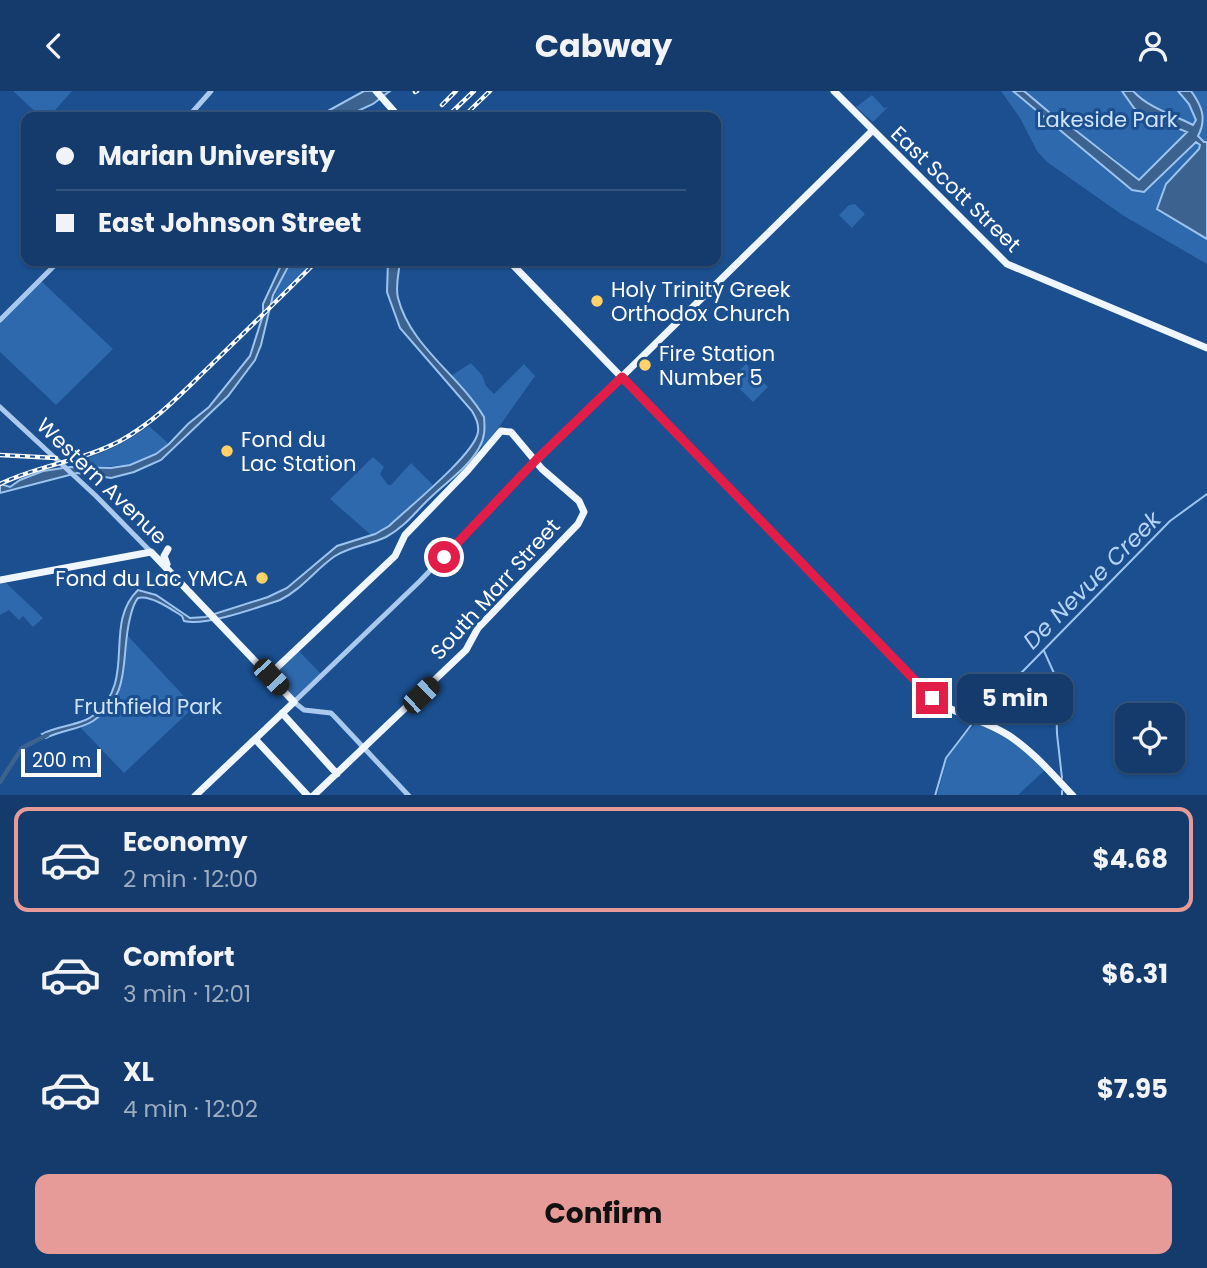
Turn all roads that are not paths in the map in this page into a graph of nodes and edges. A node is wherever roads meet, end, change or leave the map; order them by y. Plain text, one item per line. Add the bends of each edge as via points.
1 (211, 91) edge
2 (376, 91) edge
3 (834, 91) edge
4 (192, 112) edge
5 (395, 112) edge
6 (872, 131) junction
7 (55, 266) edge
8 (514, 266) edge
9 (0, 320) edge
10 (1207, 348) edge
11 (622, 377) junction
12 (0, 407) edge
13 (539, 458) junction
14 (399, 547) junction
15 (386, 548) dead end
16 (169, 549) dead end
17 (151, 552) junction
18 (175, 576) junction
19 (0, 580) edge
20 (269, 675) junction
21 (294, 702) junction
22 (282, 713) junction
23 (291, 723) junction
24 (268, 725) junction
25 (255, 739) junction
26 (365, 747) junction
27 (324, 761) junction
28 (348, 763) junction
29 (337, 774) junction
30 (196, 795) edge
31 (310, 795) edge
32 (312, 795) edge
33 (408, 795) edge
34 (1072, 795) edge

1 - 4 street
2 - 5 main road
3 - 6 main road, East Scott Street
6 - 10 main road, East Scott Street via 998,257 1017,270
6 - 11 main road
7 - 9 street
8 - 11 main road
11 - 13 main road
11 - 34 main road via 930,696 1026,748
12 - 17 street, Western Avenue
13 - 14 main road via 503,430
13 - 21 street
13 - 26 main road, South Marr Street via 542,469 579,501 580,521 478,628 466,650
14 - 15 main road
14 - 20 main road via 395,556
16 - 18 main road via 164,561
17 - 18 main road, Western Avenue
17 - 19 main road
18 - 20 main road, Western Avenue
20 - 21 main road, Western Avenue
21 - 22 main road
21 - 26 street via 304,710 331,713
22 - 23 main road
22 - 24 main road
23 - 24 main road
23 - 27 main road
24 - 25 main road
25 - 30 main road
25 - 31 main road
26 - 28 main road, South Marr Street
26 - 33 street
27 - 28 main road via 336,767
27 - 29 main road
28 - 29 main road, South Marr Street
29 - 32 main road, South Marr Street

